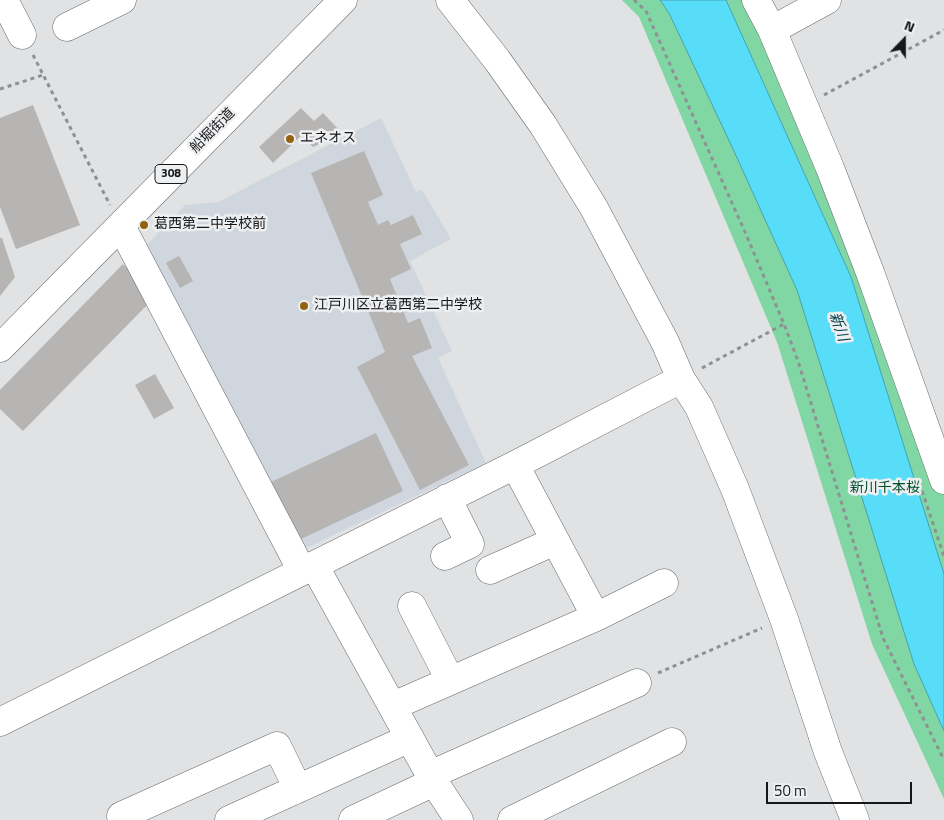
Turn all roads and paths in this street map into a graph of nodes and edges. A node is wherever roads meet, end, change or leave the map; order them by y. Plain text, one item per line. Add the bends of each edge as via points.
1 (4, 0) edge
2 (122, 0) edge
3 (343, 0) edge
4 (450, 0) edge
5 (634, 0) edge
6 (756, 0) edge
7 (827, 0) edge
8 (67, 27) dead end
9 (772, 30) junction
10 (944, 30) edge
11 (22, 35) joint
12 (43, 75) junction
13 (0, 89) edge
14 (804, 106) junction
15 (121, 226) junction
16 (784, 324) junction
17 (0, 348) edge
18 (681, 379) junction
19 (515, 465) junction
20 (944, 480) edge
21 (447, 498) junction
22 (555, 540) junction
23 (444, 556) dead end
24 (308, 568) junction
25 (490, 570) dead end
26 (664, 583) dead end
27 (412, 606) dead end
28 (596, 618) junction
29 (784, 619) junction
30 (450, 680) junction
31 (637, 682) joint
32 (393, 706) junction
33 (0, 722) edge
34 (410, 738) junction
35 (672, 742) dead end
36 (944, 760) edge
37 (432, 778) junction
38 (298, 789) junction
39 (122, 820) edge
40 (229, 820) edge
41 (353, 820) edge
42 (459, 820) edge
43 (512, 820) edge
44 (855, 820) edge

1 - 11 street
2 - 8 street
3 - 15 street, 船堀街道 / 308
4 - 18 street via 543,125 594,208 665,342
5 - 16 path via 646,11
6 - 9 street
7 - 9 street
9 - 14 street
10 - 14 path
11 - 12 path
12 - 13 path
12 - 15 path
14 - 20 street via 872,275
15 - 17 street, 船堀街道 / 308
15 - 24 street
16 - 18 path
16 - 36 path via 883,638
18 - 19 street
18 - 29 street via 698,407 735,489
19 - 21 street
19 - 22 street
21 - 23 street via 470,544
21 - 24 street
22 - 25 street
22 - 28 street
24 - 32 street
24 - 33 street
26 - 28 street
27 - 30 street
28 - 30 street
29 - 31 path
29 - 44 street via 828,752
30 - 32 street
31 - 37 street
32 - 34 street
34 - 37 street
34 - 38 street
35 - 43 street
37 - 41 street
37 - 42 street
38 - 39 street via 277,746 121,816
38 - 40 street

